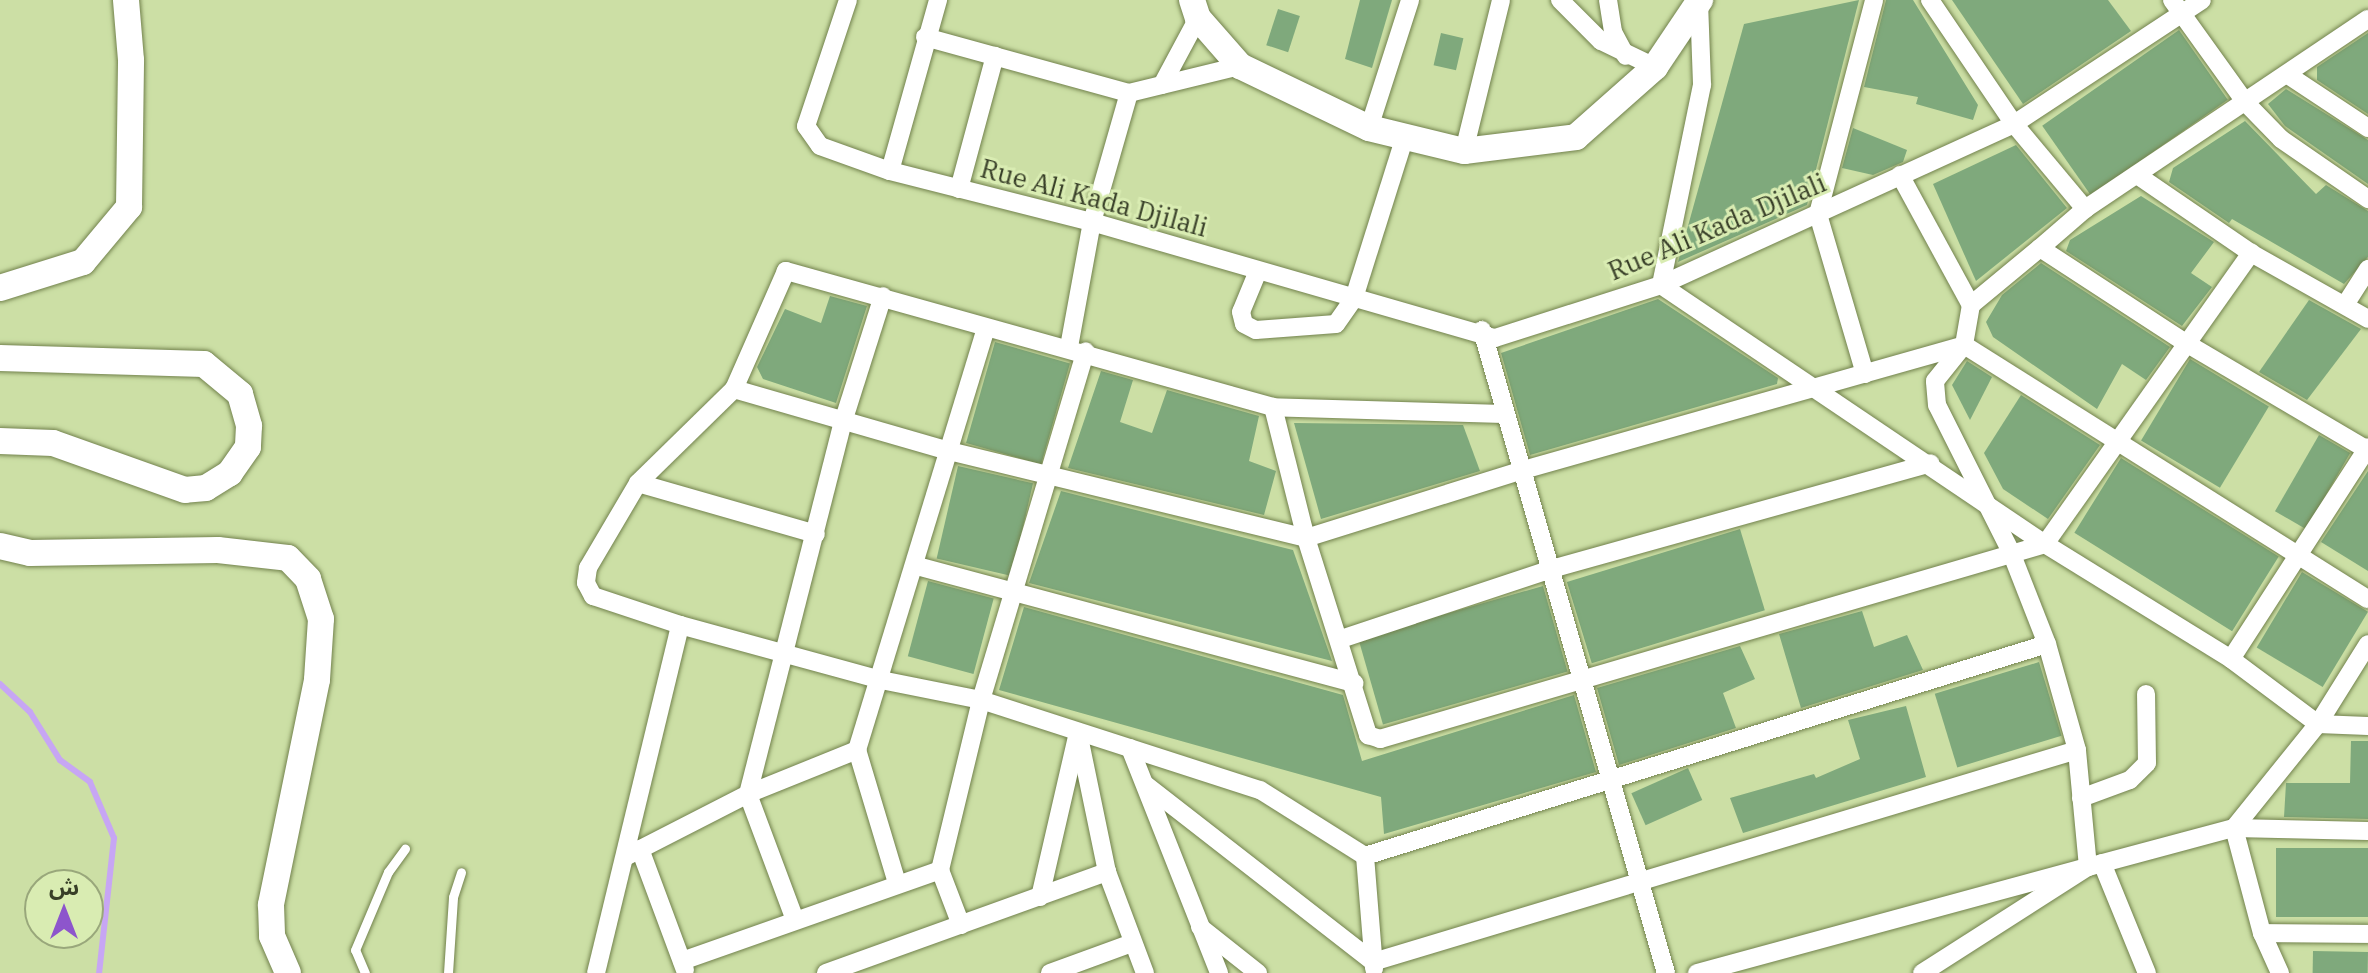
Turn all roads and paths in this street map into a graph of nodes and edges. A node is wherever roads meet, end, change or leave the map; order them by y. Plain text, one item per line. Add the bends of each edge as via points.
1 (126, 0) edge
2 (848, 0) edge
3 (938, 0) edge
4 (1410, 0) edge
5 (1501, 0) edge
6 (1560, 0) edge
7 (1608, 0) edge
8 (1874, 0) edge
9 (1930, 0) edge
10 (2202, 0) edge
11 (1706, 1) edge
12 (2177, 7) edge
13 (1195, 9) edge
14 (2368, 19) edge
15 (925, 37) junction
16 (995, 56) junction
17 (1628, 58) junction
18 (1240, 66) junction
19 (1655, 67) junction
20 (2288, 75) junction
21 (1162, 85) junction
22 (1129, 93) junction
23 (2246, 103) junction
24 (2014, 124) junction
25 (1369, 128) junction
26 (2368, 128) edge
27 (1404, 139) junction
28 (1464, 151) junction
29 (890, 171) junction
30 (1900, 175) junction
31 (2137, 175) junction
32 (959, 189) junction
33 (2368, 199) edge
34 (2085, 209) junction
35 (1818, 214) junction
36 (1092, 222) junction
37 (2040, 248) junction
38 (2251, 253) junction
39 (2368, 269) edge
40 (1258, 271) junction
41 (1661, 285) junction
42 (0, 288) edge
43 (883, 296) junction
44 (1354, 298) junction
45 (1971, 305) junction
46 (2345, 305) junction
47 (2368, 319) edge
48 (986, 328) junction
49 (1482, 330) junction
50 (2186, 343) junction
51 (1964, 345) junction
52 (1077, 349) junction
53 (0, 358) edge
54 (1865, 374) junction
55 (1815, 388) junction
56 (734, 389) junction
57 (1273, 407) junction
58 (1503, 414) junction
59 (843, 422) junction
60 (2120, 438) junction
61 (0, 441) edge
62 (2367, 448) edge
63 (945, 450) junction
64 (1930, 463) junction
65 (1520, 471) junction
66 (1052, 476) junction
67 (638, 483) junction
68 (1983, 499) junction
69 (816, 534) junction
70 (1306, 538) junction
71 (2045, 544) junction
72 (0, 546) edge
73 (2011, 552) junction
74 (2299, 553) junction
75 (917, 566) junction
76 (1548, 570) junction
77 (1014, 595) junction
78 (2368, 599) edge
79 (680, 625) junction
80 (1341, 639) junction
81 (2047, 644) junction
82 (2368, 644) edge
83 (783, 650) junction
84 (2231, 659) junction
85 (1582, 676) junction
86 (881, 680) junction
87 (1355, 683) junction
88 (2146, 694) dead end
89 (981, 700) junction
90 (2318, 724) junction
91 (2368, 726) edge
92 (1078, 732) junction
93 (1130, 748) junction
94 (857, 750) junction
95 (2077, 750) junction
96 (1612, 780) junction
97 (1146, 785) junction
98 (748, 794) junction
99 (2081, 798) junction
100 (2234, 828) junction
101 (2368, 831) edge
102 (405, 849) dead end
103 (634, 853) junction
104 (1365, 856) junction
105 (2095, 865) junction
106 (940, 870) junction
107 (461, 872) dead end
108 (1107, 872) junction
109 (1642, 877) junction
110 (897, 883) junction
111 (1040, 897) junction
112 (795, 920) junction
113 (961, 925) junction
114 (1198, 925) junction
115 (2262, 933) junction
116 (2368, 934) edge
117 (1132, 943) junction
118 (684, 967) edge
119 (1374, 968) edge
120 (288, 973) edge
121 (365, 973) edge
122 (448, 973) edge
123 (596, 973) edge
124 (826, 973) edge
125 (1050, 973) edge
126 (1145, 973) edge
127 (1219, 973) edge
128 (1258, 973) edge
129 (1666, 973) edge
130 (1697, 973) edge
131 (1922, 973) edge
132 (2147, 973) edge
133 (2280, 973) edge

1 - 42 main road via 131,60 129,207 83,262
2 - 29 street, Rue Ali Kada Djilali via 806,126 820,146
3 - 15 street
4 - 25 street
5 - 28 street
6 - 17 street via 1601,41
7 - 17 street via 1613,32
8 - 35 street
9 - 24 street
10 - 12 street, Rue Ali Kada Djilali
11 - 19 main road
11 - 41 street via 1702,85
12 - 23 street
12 - 24 street, Rue Ali Kada Djilali
13 - 18 main road
13 - 21 street
14 - 20 street
15 - 16 street
15 - 29 street
16 - 22 street
16 - 32 street
17 - 19 street
18 - 21 street
18 - 25 main road
19 - 28 main road via 1576,137
20 - 23 street
20 - 26 street
21 - 22 street
22 - 36 street
23 - 31 street
23 - 33 street via 2281,139
24 - 30 street, Rue Ali Kada Djilali
24 - 34 street
25 - 27 main road
27 - 28 main road
27 - 44 street
29 - 32 street, Rue Ali Kada Djilali
30 - 35 street, Rue Ali Kada Djilali
30 - 45 street
31 - 34 street
31 - 38 street
32 - 36 street, Rue Ali Kada Djilali
34 - 37 street
35 - 41 street, Rue Ali Kada Djilali
35 - 54 street
36 - 40 street, Rue Ali Kada Djilali
36 - 52 street
37 - 45 street
37 - 50 street
38 - 46 street
38 - 50 street
39 - 46 street
40 - 44 street, Rue Ali Kada Djilali
40 - 44 street via 1241,312 1244,324 1256,330 1336,324
41 - 49 street, Rue Ali Kada Djilali via 1495,338
41 - 55 street
43 - 48 street
43 - 56 street via 786,271
43 - 59 street
44 - 49 street, Rue Ali Kada Djilali
45 - 51 street
46 - 47 street
48 - 52 street
48 - 63 street
49 - 58 street
50 - 60 street
50 - 62 street
51 - 54 street
51 - 60 street
51 - 68 street via 1935,381 1934,393
52 - 57 street
52 - 66 street
53 - 61 main road via 204,364 240,394 249,426 248,447 230,473 206,488 185,490 53,443
54 - 55 street
55 - 64 street
55 - 65 street
56 - 59 street
56 - 67 street
57 - 58 street
57 - 70 street
58 - 65 street
59 - 63 street
59 - 69 street
60 - 71 street
60 - 74 street
62 - 74 street
63 - 66 street
63 - 75 street
64 - 68 street
64 - 76 street
65 - 70 street
65 - 76 street
66 - 70 street
66 - 77 street
67 - 69 street
67 - 79 street via 588,568 586,583 593,596
68 - 71 street
68 - 73 street
69 - 83 street
70 - 80 street
71 - 73 street
71 - 84 street
72 - 120 main road via 30,553 218,550 288,558 308,579 321,619 317,680 271,905 272,936
73 - 81 street
73 - 85 street
74 - 78 street
74 - 84 street
75 - 77 street
75 - 86 street
76 - 80 street
76 - 85 street
77 - 87 street
77 - 89 street
79 - 83 street
79 - 103 street
80 - 87 street
81 - 95 street
81 - 96 street
82 - 90 street
83 - 86 street
83 - 98 street
84 - 90 street
85 - 87 street via 1380,739 1368,735
85 - 96 street
86 - 89 street
86 - 94 street
88 - 99 street via 2147,763 2130,780
89 - 92 street
89 - 106 street
90 - 91 street
90 - 100 street
92 - 93 street
92 - 108 street
92 - 111 street
93 - 97 street
93 - 104 street via 1260,790
94 - 98 street
94 - 110 street
95 - 99 street
95 - 109 street
96 - 104 street
96 - 109 street
97 - 114 street
97 - 119 street
98 - 103 street
98 - 112 street
99 - 105 street
100 - 101 street
100 - 105 street
100 - 115 street
102 - 121 lane via 388,872 355,950
103 - 118 street
103 - 123 street
104 - 119 street
105 - 130 street
105 - 131 street
105 - 132 street
106 - 110 street
106 - 113 street
107 - 122 lane via 453,897
108 - 111 street
108 - 117 street
109 - 119 street
109 - 129 street
110 - 112 street
111 - 113 street
112 - 118 street
113 - 124 street
114 - 127 street
114 - 128 street
115 - 116 street
115 - 133 street
117 - 125 street
117 - 126 street

